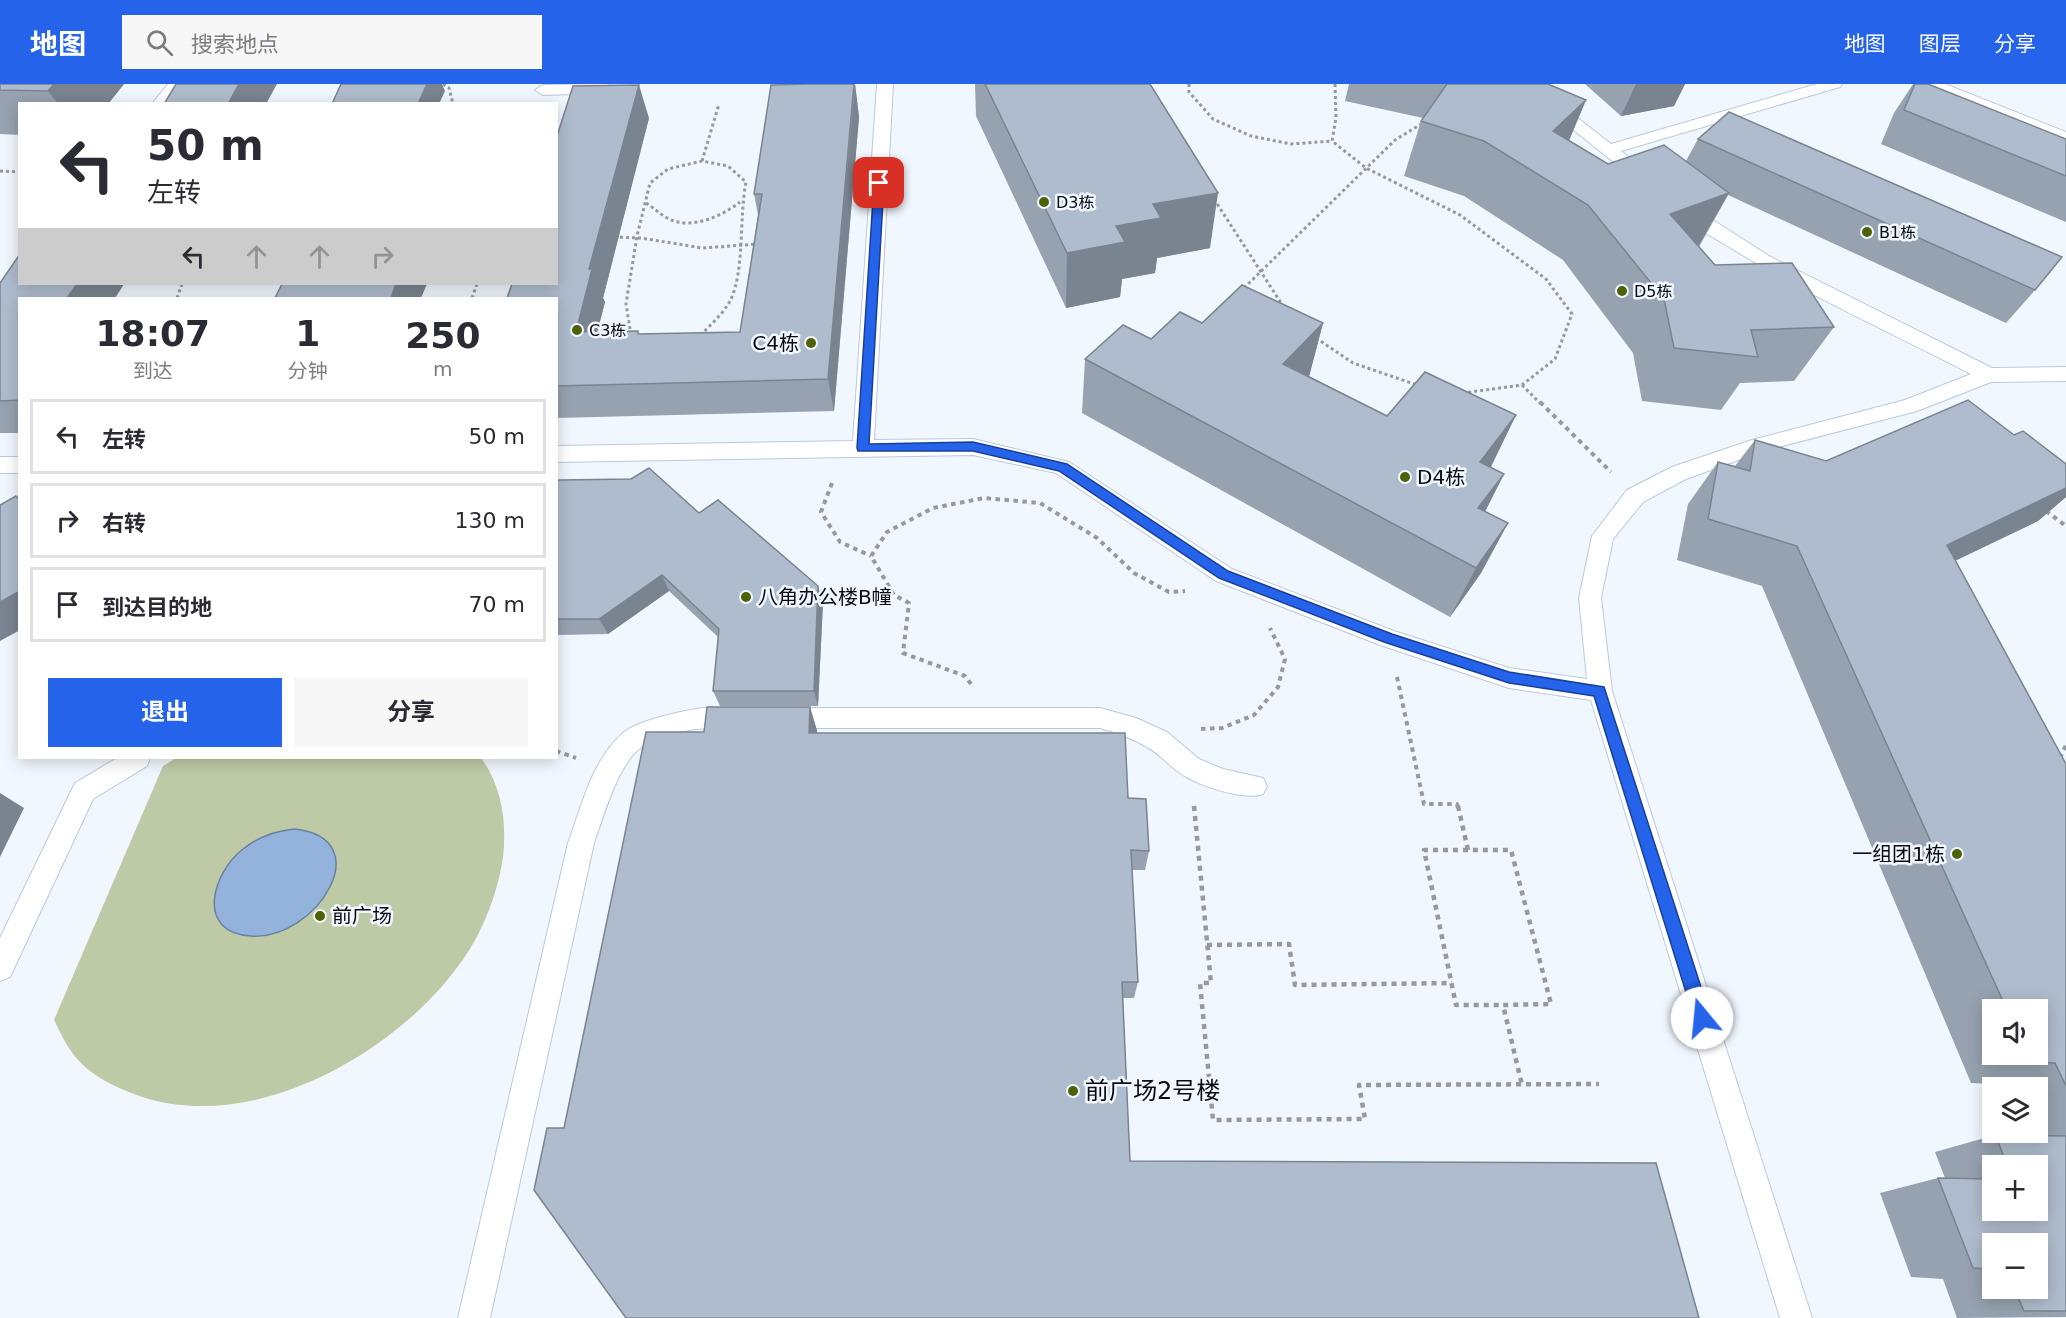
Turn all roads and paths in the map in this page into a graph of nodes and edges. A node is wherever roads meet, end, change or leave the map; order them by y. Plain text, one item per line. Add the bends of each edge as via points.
1 (176, 84) edge
2 (443, 84) edge
3 (885, 84) edge
4 (1189, 84) edge
5 (1335, 84) edge
6 (1524, 84) edge
7 (1834, 84) edge
8 (1931, 84) edge
9 (604, 88) edge
10 (543, 90) dead end
11 (162, 102) edge
12 (452, 102) edge
13 (719, 104) dead end
14 (1425, 122) edge
15 (2066, 138) edge
16 (1332, 141) junction
17 (1608, 150) junction
18 (702, 161) junction
19 (1366, 168) junction
20 (0, 171) edge
21 (18, 172) edge
22 (1210, 192) edge
23 (740, 202) junction
24 (646, 203) junction
25 (637, 236) junction
26 (614, 237) dead end
27 (768, 242) edge
28 (740, 247) junction
29 (1260, 273) junction
30 (1244, 288) edge
31 (1288, 314) edge
32 (1314, 336) edge
33 (699, 338) edge
34 (632, 340) edge
35 (2066, 374) edge
36 (1989, 375) junction
37 (1522, 385) junction
38 (1421, 386) edge
39 (1462, 393) edge
40 (863, 448) junction
41 (558, 454) edge
42 (0, 465) edge
43 (18, 465) edge
44 (1635, 496) junction
45 (2038, 505) edge
46 (2066, 526) edge
47 (871, 556) junction
48 (1224, 575) junction
49 (1265, 618) dead end
50 (1388, 638) junction
51 (1600, 691) junction
52 (991, 718) junction
53 (2066, 745) edge
54 (136, 759) edge
55 (2058, 763) edge
56 (1190, 767) junction
57 (1254, 786) dead end
58 (1468, 850) junction
59 (1207, 945) junction
60 (0, 968) edge
61 (1452, 983) junction
62 (1503, 1005) junction
63 (1599, 1084) dead end
64 (1522, 1085) junction
65 (474, 1318) edge
66 (1796, 1318) edge

1 - 11 lane
2 - 12 path via 449,88
3 - 40 lane
4 - 16 path via 1189,92 1213,119 1251,136 1291,144
5 - 16 path
6 - 17 lane
7 - 17 lane
8 - 15 lane
9 - 10 lane
13 - 18 path
14 - 19 path via 1395,140
16 - 19 path
17 - 36 lane via 1700,221 1763,260
18 - 23 path via 728,166 746,182
18 - 24 path via 668,169 650,183
19 - 29 path
19 - 37 path via 1460,215 1546,279 1572,314 1555,359
20 - 21 path
22 - 29 path
23 - 24 path via 729,212 706,220 673,221
23 - 28 path
24 - 25 path
25 - 26 path
25 - 28 path via 687,247
25 - 34 path via 626,304
27 - 28 path
28 - 33 path via 732,298
29 - 30 path
29 - 31 path
32 - 38 path via 1353,363
35 - 36 lane
36 - 44 lane via 1910,406 1759,445 1679,473
37 - 39 path
37 - 44 path
40 - 41 lane
40 - 47 path via 834,479 821,512 840,542
40 - 48 lane via 973,447 1062,467
42 - 43 lane
44 - 51 lane via 1603,536 1590,598
45 - 46 path
47 - 48 path via 887,532 933,508 984,498 1040,503 1097,538 1134,573 1169,592 1221,590
47 - 52 path via 894,595 909,603 903,653 964,676 987,701
48 - 50 lane
49 - 56 path via 1285,659 1278,687 1254,715 1222,728 1186,730
50 - 51 lane via 1509,678
50 - 58 path via 1424,804 1457,804
51 - 66 lane
52 - 56 lane via 1100,718 1127,725 1158,740
52 - 65 lane via 702,718 672,723 633,739 607,771 581,843
53 - 55 path
54 - 60 lane via 84,791
56 - 57 lane via 1222,780
56 - 59 path
58 - 61 path via 1424,850
58 - 62 path via 1511,850 1551,1004
59 - 61 path via 1289,944 1295,985
59 - 64 path via 1211,983 1200,983 1213,1120 1365,1119 1359,1085
61 - 62 path via 1456,1005
62 - 64 path
63 - 64 path

